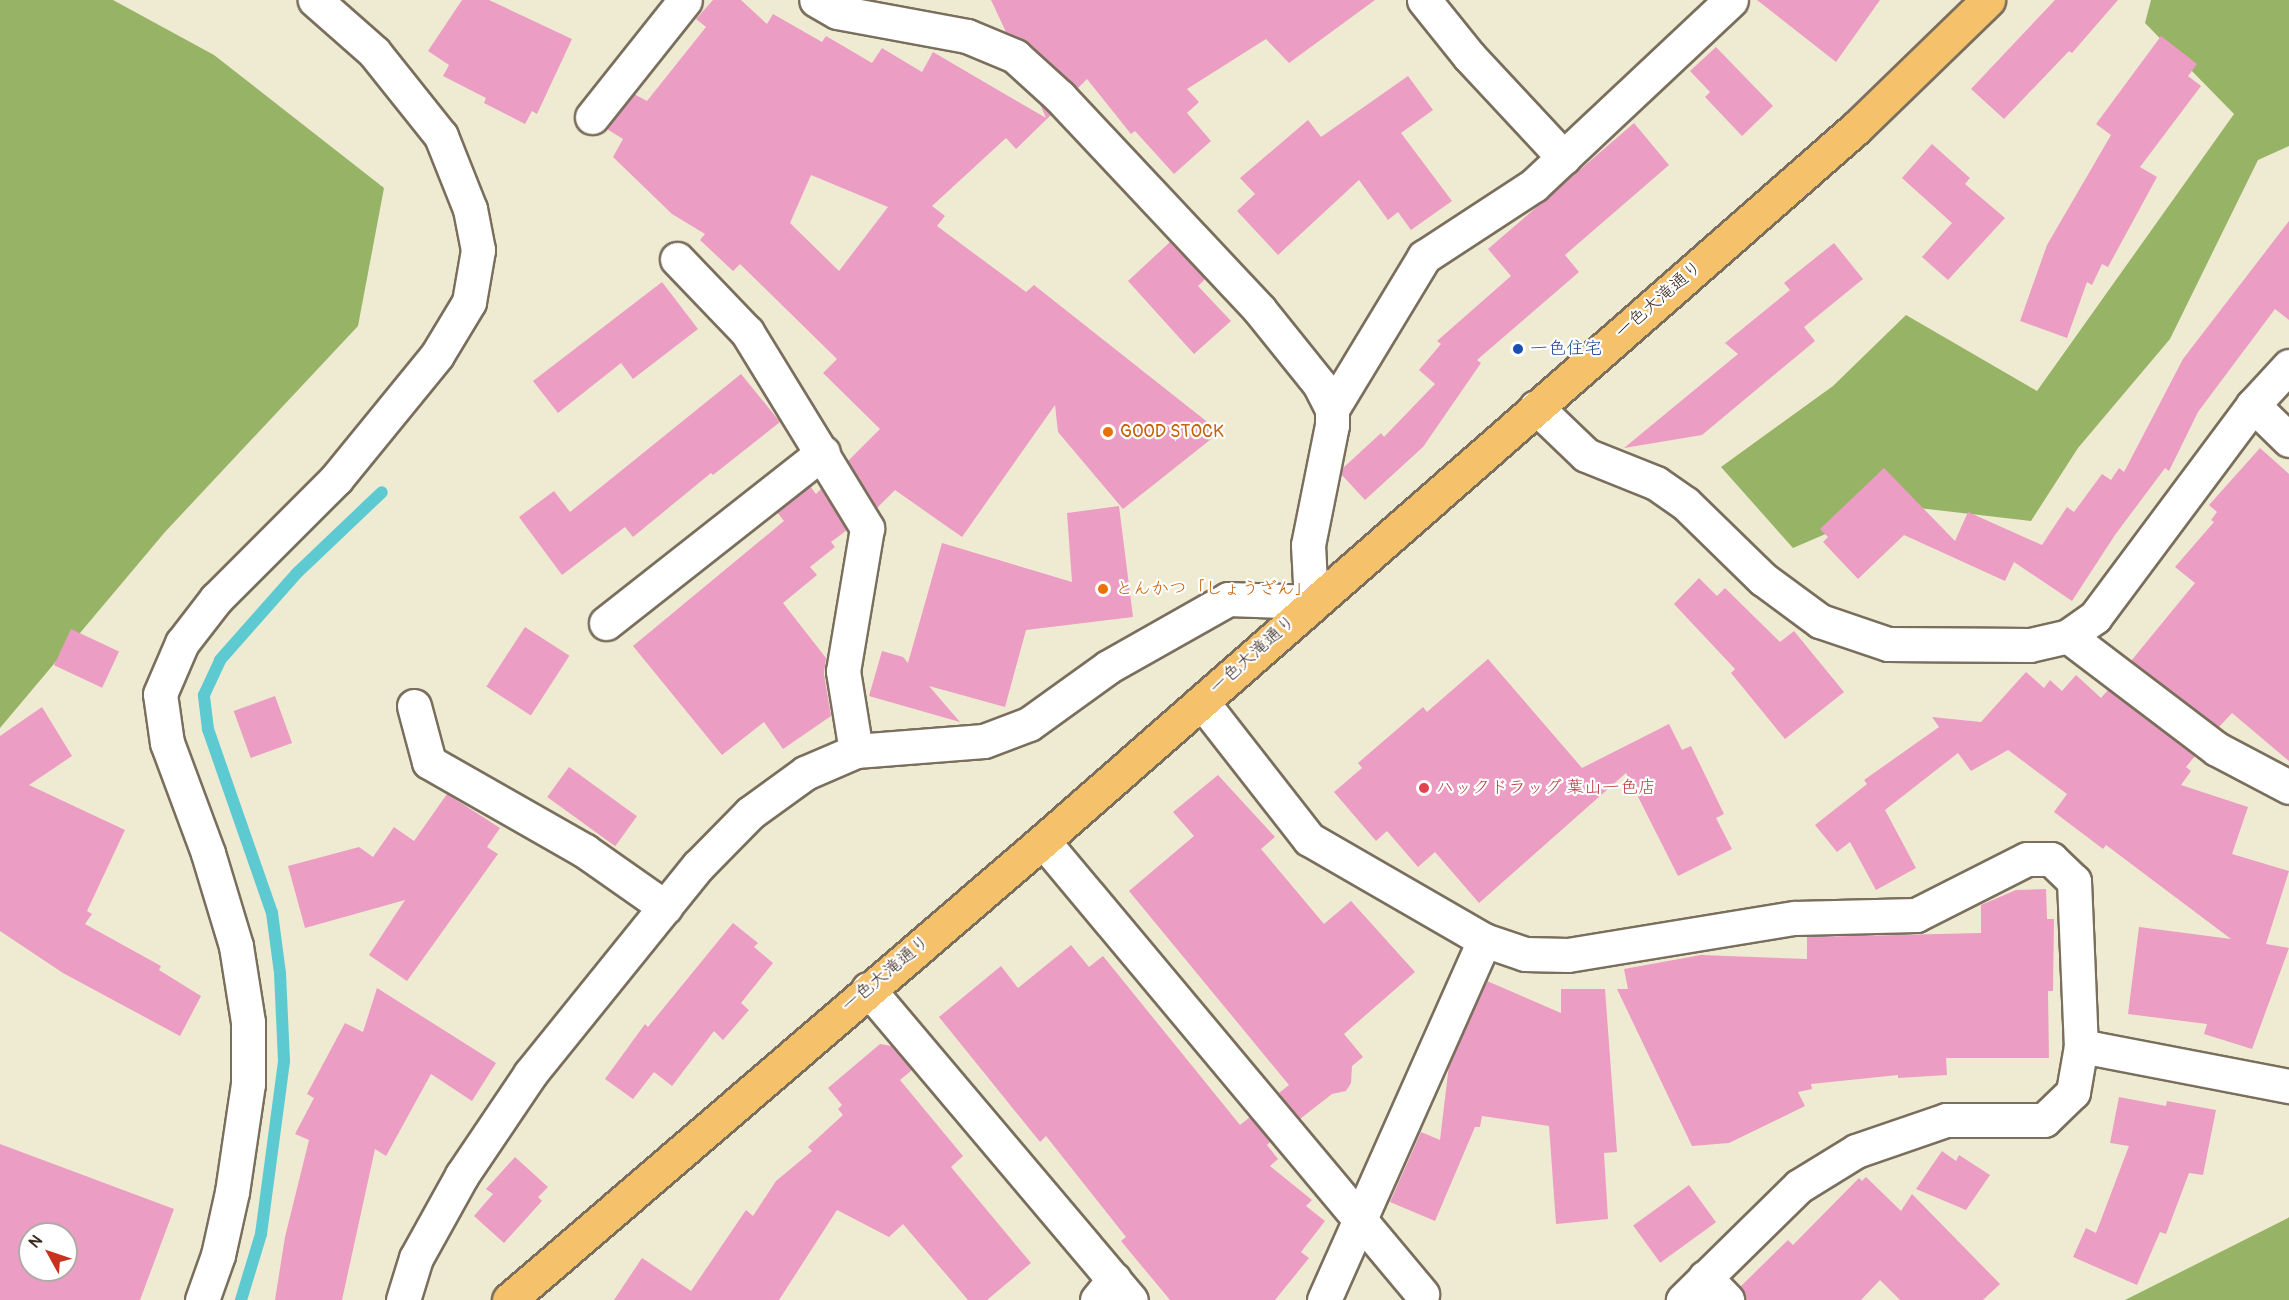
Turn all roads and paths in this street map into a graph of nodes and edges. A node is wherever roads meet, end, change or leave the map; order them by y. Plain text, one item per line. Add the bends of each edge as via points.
1 (315, 0) edge
2 (685, 0) edge
3 (816, 0) edge
4 (1424, 0) edge
5 (1731, 0) edge
6 (1988, 0) edge
7 (592, 117) dead end
8 (1564, 158) junction
9 (677, 259) dead end
10 (2289, 366) edge
11 (2253, 405) junction
12 (1536, 407) junction
13 (1332, 409) junction
14 (2289, 440) edge
15 (823, 452) junction
16 (1311, 602) junction
17 (606, 623) dead end
18 (2068, 636) junction
19 (1202, 702) junction
20 (414, 706) dead end
21 (856, 751) junction
22 (2289, 787) edge
23 (1043, 841) junction
24 (665, 907) junction
25 (1484, 940) junction
26 (868, 989) junction
27 (2081, 1046) junction
28 (2289, 1086) edge
29 (1360, 1220) junction
30 (1716, 1288) edge
31 (1114, 1293) edge
32 (1422, 1294) dead end
33 (202, 1300) edge
34 (403, 1300) edge
35 (509, 1300) edge
36 (1324, 1300) edge
37 (1683, 1300) edge

1 - 33 street via 374,52 441,136 471,209 478,250 468,302 437,355 336,479 216,599 182,643 160,694 166,743 208,853 236,946 248,1022 248,1084 232,1192 218,1255
2 - 7 street
3 - 13 street via 837,12 967,36 1015,56 1060,97 1259,309 1320,385
4 - 8 street via 1469,56
5 - 8 street
6 - 12 main road, 一色大滝通り via 1856,128
8 - 13 street via 1534,185 1424,257
9 - 15 street via 747,332
10 - 11 street
11 - 14 street
11 - 18 street via 2096,617
12 - 16 main road, 一色大滝通り
12 - 18 street via 1586,455 1656,483 1685,503 1763,579 1820,621 1887,644 2030,645
13 - 16 street via 1308,545
15 - 17 street
15 - 21 street via 867,528 843,670
16 - 19 main road, 一色大滝通り
16 - 21 street via 1228,599 1108,667 1029,724 984,741
18 - 22 street via 2217,748
19 - 23 main road, 一色大滝通り
19 - 25 street via 1309,838
20 - 24 street via 429,762 585,851
21 - 24 street via 805,773 750,813
23 - 26 main road, 一色大滝通り
23 - 29 street
24 - 34 street via 530,1074 462,1175 416,1258
25 - 27 street via 1525,954 1568,955 1795,918 1916,915 2027,860 2051,859 2074,881
25 - 29 street
26 - 31 street
26 - 35 main road, 一色大滝通り
27 - 28 street
27 - 30 street via 2073,1092 2044,1120 1946,1120 1856,1151 1798,1186
29 - 32 street
29 - 36 street
30 - 37 street

